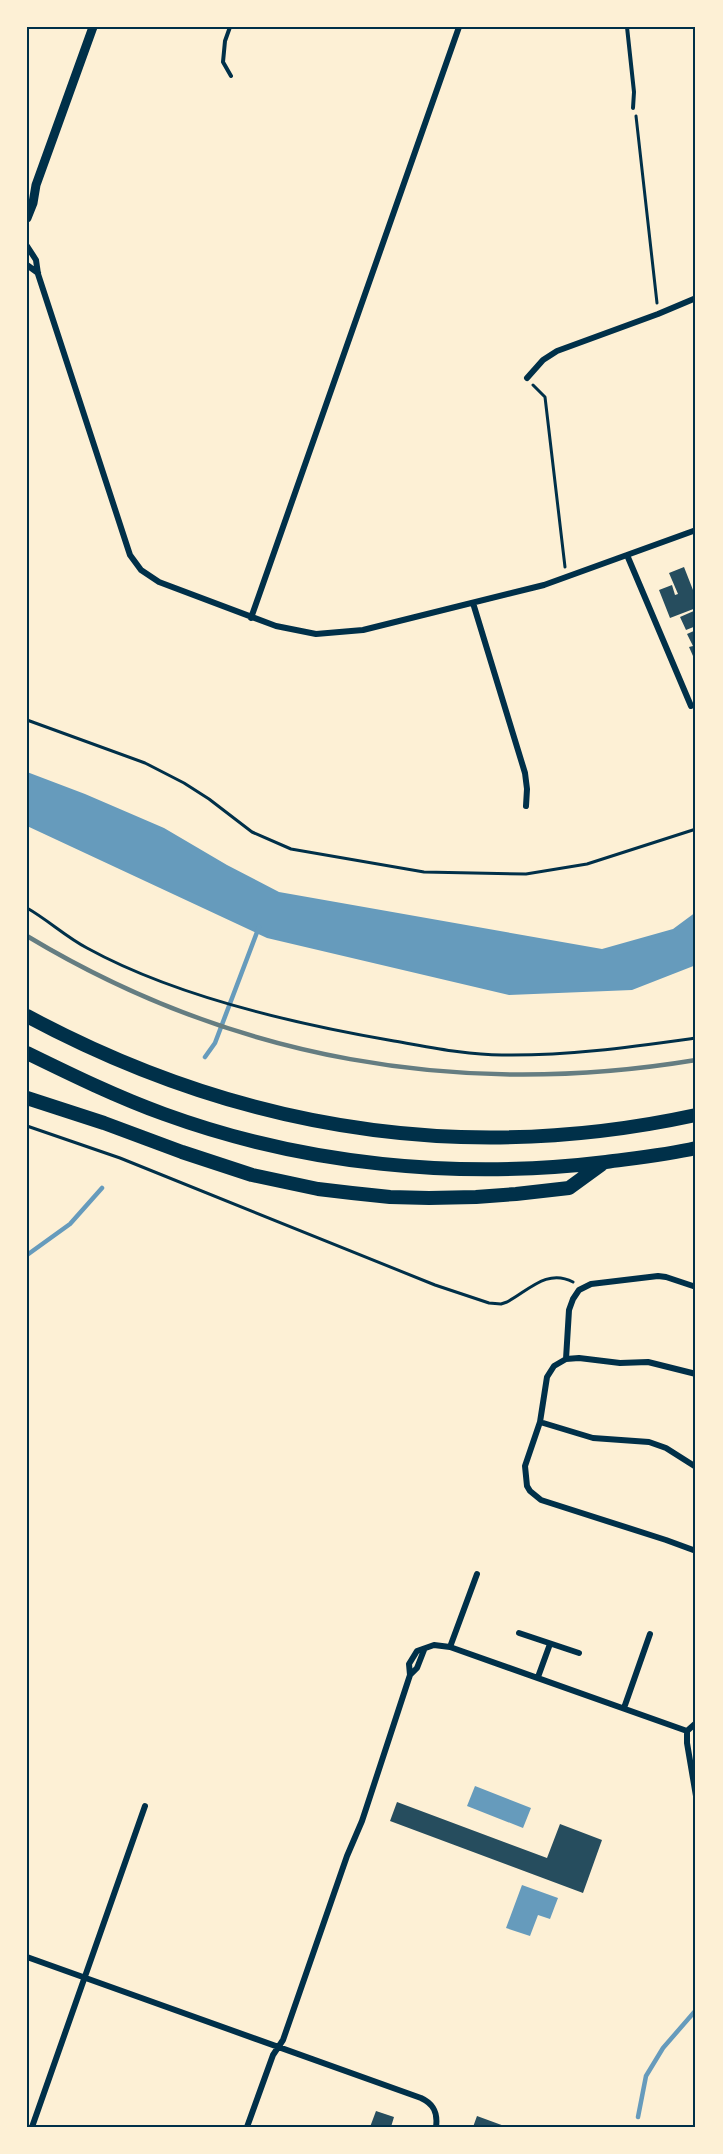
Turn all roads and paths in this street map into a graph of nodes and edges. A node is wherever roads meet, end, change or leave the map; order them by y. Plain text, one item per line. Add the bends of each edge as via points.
1 (93, 27) edge
2 (230, 27) edge
3 (459, 27) edge
4 (627, 27) edge
5 (231, 76) dead end
6 (633, 108) joint
7 (32, 183) edge
8 (27, 195) edge
9 (27, 218) edge
10 (27, 246) edge
11 (27, 265) edge
12 (38, 274) junction
13 (696, 298) edge
14 (658, 314) junction
15 (527, 378) joint
16 (696, 530) edge
17 (627, 555) junction
18 (568, 577) junction
19 (473, 603) junction
20 (251, 618) junction
21 (691, 706) dead end
22 (27, 720) edge
23 (526, 806) dead end
24 (696, 829) edge
25 (27, 908) edge
26 (27, 1016) edge
27 (696, 1038) edge
28 (27, 1053) edge
29 (27, 1098) edge
30 (696, 1115) edge
31 (27, 1126) edge
32 (696, 1148) edge
33 (604, 1162) junction
34 (582, 1287) junction
35 (696, 1287) edge
36 (566, 1359) junction
37 (696, 1374) edge
38 (540, 1422) junction
39 (696, 1467) edge
40 (696, 1551) edge
41 (477, 1574) dead end
42 (519, 1633) dead end
43 (650, 1634) dead end
44 (550, 1644) junction
45 (450, 1647) junction
46 (579, 1653) dead end
47 (538, 1677) junction
48 (624, 1708) junction
49 (696, 1723) edge
50 (687, 1731) junction
51 (696, 1796) edge
52 (145, 1806) dead end
53 (27, 1957) edge
54 (84, 1978) junction
55 (278, 2048) junction
56 (32, 2127) edge
57 (247, 2127) edge
58 (436, 2127) edge

1 - 7 street
2 - 5 lane via 223,62
3 - 20 street
4 - 6 lane
6 - 14 path
7 - 8 street
7 - 9 street via 33,203
10 - 12 street via 36,260
11 - 12 street
12 - 20 street via 134,563 159,582
13 - 14 street
14 - 15 street via 557,351
15 - 18 path via 545,397
16 - 17 street
17 - 18 street
17 - 21 street
18 - 19 street
19 - 20 street via 363,630 335,633 296,631
19 - 23 street via 525,773
22 - 24 path via 145,763 192,788 252,832 291,849 424,873 526,874 587,864
25 - 27 path via 86,948 144,975 242,1008 345,1032 439,1049 500,1055 582,1053
26 - 30 highway via 169,1082 247,1106 365,1130 411,1135 535,1137 624,1128
28 - 33 highway via 165,1114 264,1143 322,1155 383,1165 479,1170
29 - 33 highway via 252,1175 352,1193 476,1197 569,1188
31 - 34 path via 120,1158 489,1303 507,1302 542,1280 563,1278
32 - 33 highway
34 - 35 street via 658,1276
34 - 36 street via 571,1304
36 - 37 street via 655,1362
36 - 38 street via 554,1366 547,1377
38 - 39 street via 593,1438 650,1442
38 - 40 street via 525,1472 527,1486 534,1496
41 - 45 street
42 - 44 street
43 - 48 street
44 - 46 street
44 - 47 street
45 - 47 street
45 - 55 street via 434,1645 424,1650 410,1675 362,1821
47 - 48 street
48 - 50 street
49 - 50 street
50 - 51 street
52 - 54 street
53 - 54 street
54 - 55 street
54 - 56 street
55 - 57 street
55 - 58 street via 421,2098 434,2108

